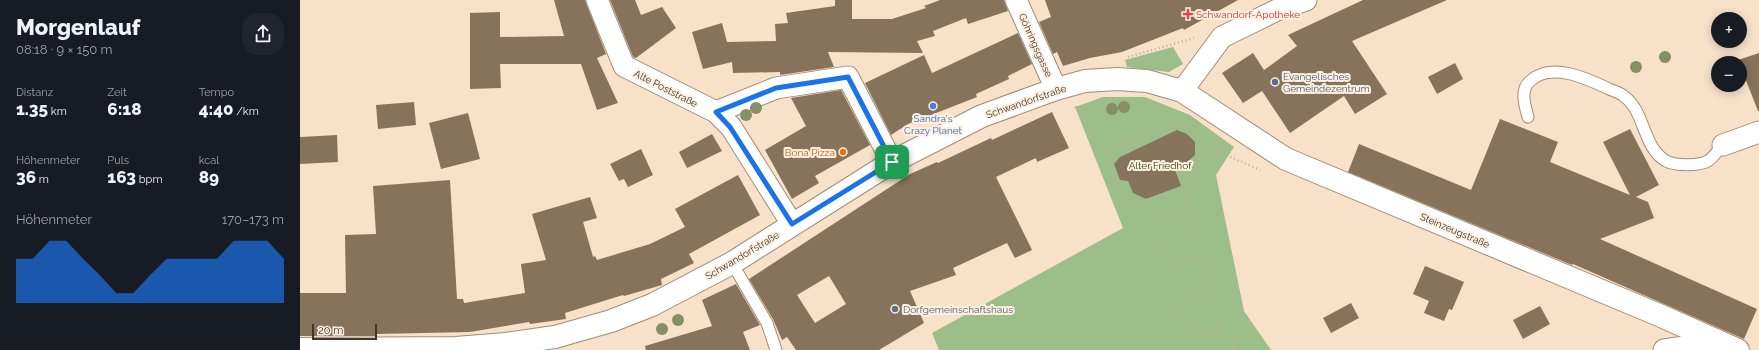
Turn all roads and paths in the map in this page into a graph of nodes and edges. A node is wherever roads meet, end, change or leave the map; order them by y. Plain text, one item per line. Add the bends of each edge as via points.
1 (597, 0) edge
2 (1016, 0) edge
3 (1306, 0) edge
4 (1277, 4) edge
5 (1222, 37) junction
6 (1117, 79) junction
7 (1056, 89) junction
8 (1182, 91) junction
9 (716, 112) junction
10 (1082, 113) dead end
11 (1528, 117) dead end
12 (1759, 132) edge
13 (1722, 146) joint
14 (1208, 147) junction
15 (1105, 150) junction
16 (1286, 159) junction
17 (892, 162) junction
18 (1190, 187) junction
19 (1187, 204) junction
20 (792, 224) junction
21 (1203, 261) junction
22 (732, 263) junction
23 (1210, 287) junction
24 (1220, 333) junction
25 (1729, 346) edge
26 (300, 349) edge
27 (354, 349) edge
28 (776, 350) edge
29 (1235, 350) edge
30 (1664, 350) edge

1 - 9 street, Alte Poststraße via 624,66
2 - 7 street, Göhringsgasse
3 - 4 street
4 - 5 street
5 - 6 path via 1187,39 1124,58
5 - 8 street
6 - 7 street, Schwandorfstraße via 1085,81
6 - 8 street, Schwandorfstraße via 1146,81
7 - 17 street, Schwandorfstraße via 982,116
8 - 16 street, Steinzeugstraße
9 - 17 street via 776,88 848,77
9 - 20 street, Alte Poststraße via 730,127
10 - 15 path
11 - 13 lane via 1524,94 1527,84 1536,76 1552,72 1565,73 1584,78 1626,97 1637,112 1655,150 1666,161 1696,164 1708,161
12 - 13 street
14 - 15 path via 1178,122
14 - 16 path via 1268,174
14 - 18 path via 1198,159
15 - 18 path via 1126,204
16 - 25 street, Steinzeugstraße
17 - 20 street, Schwandorfstraße
18 - 19 path
19 - 21 path
19 - 21 path via 1152,226 1146,240 1154,250
20 - 22 street, Schwandorfstraße
21 - 23 path via 1215,267 1218,272
22 - 27 street, Schwandorfstraße via 652,305 611,321 555,337 456,348
22 - 28 lane via 767,323
23 - 24 path
23 - 24 path via 1183,298 1177,304 1175,319 1183,330
24 - 29 path via 1228,334 1234,341
25 - 30 street
26 - 27 street, Schwandorfstraße

